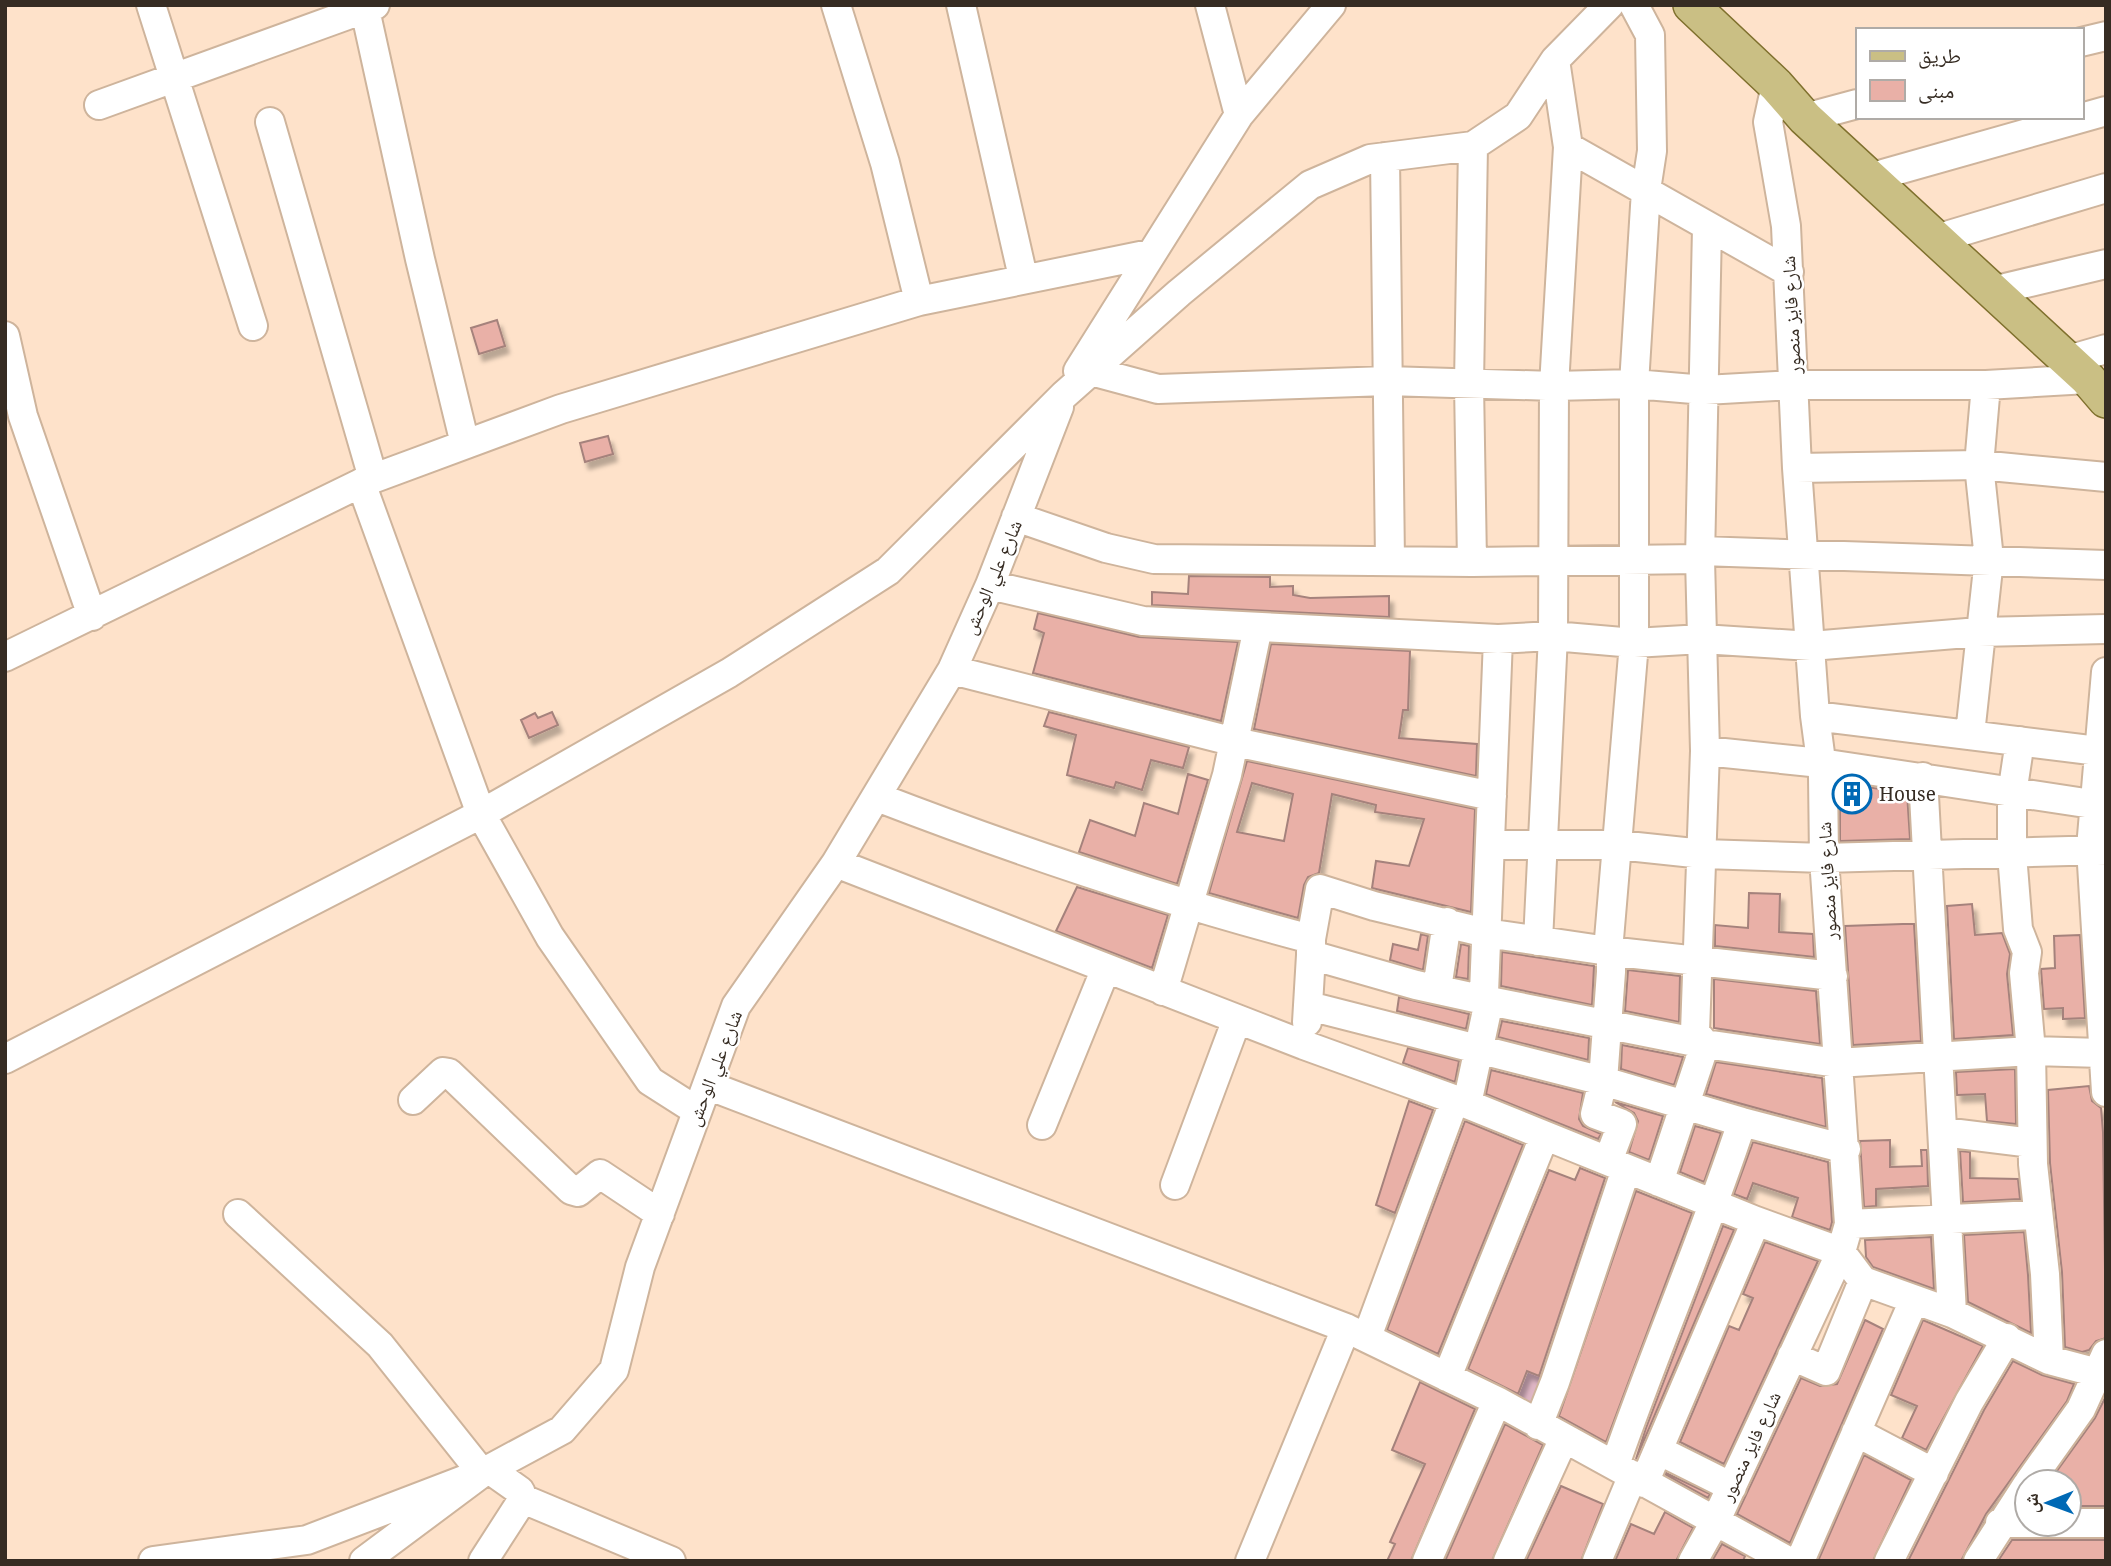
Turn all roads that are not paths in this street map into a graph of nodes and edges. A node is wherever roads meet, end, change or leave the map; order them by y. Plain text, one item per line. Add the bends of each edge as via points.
1 (151, 5) edge
2 (836, 5) edge
3 (961, 5) edge
4 (1210, 5) edge
5 (1331, 5) edge
6 (1609, 5) edge
7 (1634, 5) edge
8 (1691, 5) edge
9 (368, 6) edge
10 (2106, 36) edge
11 (2083, 42) edge
12 (1555, 60) junction
13 (175, 80) junction
14 (1776, 85) junction
15 (1856, 104) edge
16 (99, 105) dead end
17 (2106, 111) edge
18 (1239, 115) junction
19 (1805, 118) junction
20 (2083, 118) edge
21 (2078, 119) edge
22 (270, 122) dead end
23 (1473, 146) junction
24 (1568, 147) junction
25 (1385, 157) junction
26 (1869, 178) junction
27 (2106, 188) edge
28 (1646, 190) junction
29 (1707, 228) junction
30 (1936, 239) junction
31 (1150, 254) junction
32 (2106, 264) edge
33 (1789, 272) junction
34 (1023, 277) junction
35 (1992, 291) junction
36 (919, 301) junction
37 (253, 326) dead end
38 (5, 336) edge
39 (2106, 349) edge
40 (1091, 371) junction
41 (2087, 380) edge
42 (1387, 381) junction
43 (1469, 384) junction
44 (1634, 384) junction
45 (1795, 384) junction
46 (1986, 385) junction
47 (1554, 386) junction
48 (1705, 390) junction
49 (1064, 395) junction
50 (465, 444) junction
51 (1979, 465) junction
52 (1797, 468) junction
53 (2106, 477) edge
54 (367, 481) junction
55 (1016, 517) junction
56 (1804, 552) junction
57 (1701, 555) junction
58 (1989, 559) junction
59 (1554, 560) junction
60 (1390, 561) junction
61 (1472, 562) junction
62 (1634, 562) junction
63 (2106, 565) edge
64 (990, 585) junction
65 (92, 616) junction
66 (1258, 627) junction
67 (2106, 629) edge
68 (1979, 632) junction
69 (1553, 636) junction
70 (1497, 639) junction
71 (1702, 639) junction
72 (1634, 643) junction
73 (1811, 646) junction
74 (5, 657) edge
75 (952, 670) junction
76 (2106, 672) edge
77 (1815, 716) junction
78 (1970, 734) junction
79 (2020, 741) junction
80 (1235, 742) junction
81 (1705, 751) junction
82 (2102, 752) edge
83 (1821, 763) junction
84 (1923, 777) junction
85 (2012, 794) junction
86 (1492, 796) junction
87 (877, 797) junction
88 (2092, 804) junction
89 (481, 814) junction
90 (1491, 845) junction
91 (1618, 845) junction
92 (1544, 846) junction
93 (2098, 849) edge
94 (2012, 854) junction
95 (1703, 855) junction
96 (1927, 856) junction
97 (1824, 858) junction
98 (836, 863) junction
99 (1191, 907) junction
100 (1447, 922) junction
101 (1486, 933) junction
102 (1538, 941) junction
103 (1311, 947) junction
104 (1608, 951) junction
105 (1698, 960) junction
106 (1106, 968) junction
107 (1485, 972) junction
108 (1439, 976) junction
109 (1833, 976) junction
110 (1163, 990) junction
111 (1489, 1001) junction
112 (1309, 1006) junction
113 (1237, 1019) junction
114 (1607, 1023) junction
115 (1705, 1044) junction
116 (1304, 1045) junction
117 (1481, 1050) junction
118 (2031, 1051) junction
119 (2102, 1054) junction
120 (1938, 1055) junction
121 (5, 1059) edge
122 (1838, 1063) junction
123 (1603, 1080) junction
124 (2106, 1092) edge
125 (702, 1098) junction
126 (413, 1101) dead end
127 (1461, 1101) junction
128 (1686, 1104) junction
129 (1742, 1122) junction
130 (1042, 1125) dead end
131 (1943, 1132) junction
132 (1544, 1136) junction
133 (2032, 1143) junction
134 (1846, 1149) junction
135 (1617, 1165) junction
136 (1659, 1182) junction
137 (1175, 1185) dead end
138 (1715, 1204) junction
139 (238, 1214) dead end
140 (660, 1214) junction
141 (2036, 1214) junction
142 (1947, 1217) junction
143 (1756, 1221) junction
144 (1849, 1224) junction
145 (1841, 1252) junction
146 (1863, 1282) junction
147 (1914, 1300) junction
148 (1952, 1313) junction
149 (1356, 1333) junction
150 (2007, 1338) junction
151 (1792, 1356) junction
152 (2049, 1360) junction
153 (2102, 1364) edge
154 (1447, 1377) junction
155 (1497, 1401) junction
156 (2093, 1410) edge
157 (1538, 1424) junction
158 (1856, 1432) junction
159 (1564, 1438) junction
160 (1658, 1450) junction
161 (2042, 1468) edge
162 (485, 1471) junction
163 (1934, 1473) junction
164 (1631, 1474) junction
165 (1732, 1487) junction
166 (523, 1499) junction
167 (2013, 1505) edge
168 (1716, 1520) junction
169 (2106, 1522) edge
170 (2000, 1523) junction
171 (1790, 1560) edge
172 (153, 1561) edge
173 (363, 1561) edge
174 (483, 1561) edge
175 (671, 1561) edge
176 (1250, 1561) edge
177 (1426, 1561) edge
178 (1508, 1561) edge
179 (1597, 1561) edge
180 (1693, 1561) edge
181 (1889, 1561) edge
182 (1978, 1561) edge

1 - 13 street
2 - 36 street via 885,163
3 - 34 street
4 - 18 street
5 - 18 street
6 - 12 street
7 - 28 street via 1650,35 1652,152
8 - 14 main road
9 - 13 street
9 - 50 street via 420,259
10 - 11 street
12 - 23 street via 1518,116
12 - 24 street
13 - 16 street
13 - 37 street
14 - 19 main road
14 - 33 street, شارع فايز منصور via 1768,122
15 - 19 street
17 - 20 street
18 - 31 street
19 - 26 main road
21 - 26 street
22 - 54 street
23 - 25 street
23 - 43 street
24 - 28 street
24 - 47 street
25 - 40 street via 1310,185
25 - 42 street
26 - 30 main road
27 - 30 street
28 - 29 street
28 - 44 street
29 - 33 street
29 - 48 street
30 - 35 main road
31 - 34 street
31 - 49 street
32 - 35 street
33 - 45 street, شارع فايز منصور
34 - 36 street
35 - 41 main road
36 - 50 street via 561,409
38 - 65 street via 23,416
39 - 41 street
40 - 42 street via 1158,389
40 - 49 street
41 - 46 street
42 - 43 street
42 - 60 street
43 - 47 street
43 - 61 street
44 - 47 street
44 - 48 street
44 - 62 street
45 - 46 street
45 - 48 street
45 - 52 street, شارع فايز منصور
46 - 51 street
47 - 59 street
48 - 57 street
49 - 55 street, شارع علي الوحش
49 - 89 street via 888,571 729,673
50 - 54 street
51 - 52 street
51 - 53 street
51 - 58 street
52 - 56 street, شارع فايز منصور
54 - 65 street
54 - 89 street
55 - 60 street via 1154,559
55 - 64 street, شارع علي الوحش
56 - 57 street
56 - 58 street
56 - 73 street, شارع فايز منصور
57 - 62 street
57 - 71 street
58 - 63 street
58 - 68 street
59 - 61 street
59 - 62 street
59 - 69 street
60 - 61 street
62 - 72 street
64 - 66 street via 1143,621
64 - 75 street, شارع علي الوحش
65 - 74 street
66 - 70 street
66 - 80 street
67 - 68 street
68 - 73 street
68 - 78 street
69 - 70 street
69 - 72 street
69 - 92 street
70 - 86 street
71 - 72 street
71 - 73 street
71 - 81 street
72 - 91 street
73 - 77 street, شارع فايز منصور
75 - 80 street
75 - 87 street, شارع علي الوحش
76 - 82 street
77 - 78 street
77 - 83 street, شارع فايز منصور
78 - 79 street
79 - 82 street
79 - 85 street
80 - 86 street
80 - 99 street
81 - 83 street
81 - 95 street
82 - 88 street
83 - 84 street
83 - 97 street, شارع فايز منصور
84 - 85 street
84 - 96 street
85 - 88 street
85 - 94 street
86 - 90 street
87 - 98 street, شارع علي الوحش
87 - 99 street via 1006,846
88 - 93 street
89 - 121 street
89 - 125 street via 550,937 650,1081
90 - 92 street
90 - 101 street
91 - 92 street
91 - 95 street
91 - 104 street
92 - 102 street
93 - 94 street
93 - 119 street
94 - 96 street
94 - 118 street via 2018,929 2027,952 2024,973
95 - 97 street
95 - 105 street
96 - 97 street
96 - 120 street
97 - 109 street, شارع فايز منصور
98 - 106 street
98 - 125 street, شارع علي الوحش via 736,1006
99 - 103 street
99 - 110 street
100 - 101 street
100 - 103 street via 1321,889
100 - 108 street
101 - 102 street
101 - 107 street
102 - 104 street
103 - 108 street
103 - 112 street
104 - 105 street
104 - 114 street
105 - 109 street
105 - 115 street via 1695,1032
106 - 110 street
106 - 130 street
107 - 108 street
107 - 111 street via 1484,993
108 - 111 street
109 - 122 street, شارع فايز منصور
110 - 113 street
111 - 114 street
111 - 117 street
112 - 116 street
112 - 117 street
113 - 116 street
113 - 137 street
114 - 115 street
114 - 123 street
115 - 122 street
115 - 128 street
116 - 127 street
117 - 123 street
117 - 127 street
118 - 119 street
118 - 120 street
118 - 133 street
119 - 124 street
120 - 122 street
120 - 131 street
122 - 134 street, شارع فايز منصور
123 - 128 street
123 - 135 street via 1595,1114 1622,1124
125 - 140 street, شارع علي الوحش
125 - 149 street
126 - 140 street via 443,1072 449,1073 571,1190 578,1192 600,1174
127 - 132 street
127 - 149 street
128 - 129 street
128 - 136 street
129 - 134 street
129 - 138 street
131 - 133 street
131 - 142 street
132 - 135 street
132 - 154 street
133 - 141 street
134 - 144 street, شارع فايز منصور
135 - 136 street
135 - 157 street
136 - 138 street
138 - 143 street
138 - 164 street via 1648,1369
139 - 162 street via 380,1345
140 - 162 street, شارع علي الوحش via 640,1267 614,1370 562,1430
141 - 142 street
141 - 152 street via 2045,1274
142 - 144 street
142 - 148 street
143 - 145 street
143 - 160 street
144 - 145 street, شارع فايز منصور
145 - 146 street
145 - 151 street, شارع فايز منصور
146 - 147 street
146 - 151 street via 1826,1371
147 - 148 street
147 - 158 street
148 - 150 street
149 - 154 street
149 - 176 street
150 - 152 street
150 - 163 street
151 - 165 street, شارع فايز منصور
152 - 153 street
153 - 156 street
154 - 155 street
155 - 157 street
155 - 177 street
156 - 161 street
157 - 159 street
158 - 163 street
158 - 171 street
159 - 164 street
159 - 178 street
160 - 164 street
160 - 165 street
162 - 166 street via 520,1491
162 - 172 street via 307,1540
162 - 173 street, شارع علي الوحش
163 - 181 street
164 - 168 street
164 - 179 street
165 - 168 street, شارع فايز منصور
166 - 174 street
166 - 175 street
167 - 170 street
168 - 171 street
168 - 180 street, شارع فايز منصور
169 - 170 street
170 - 182 street

